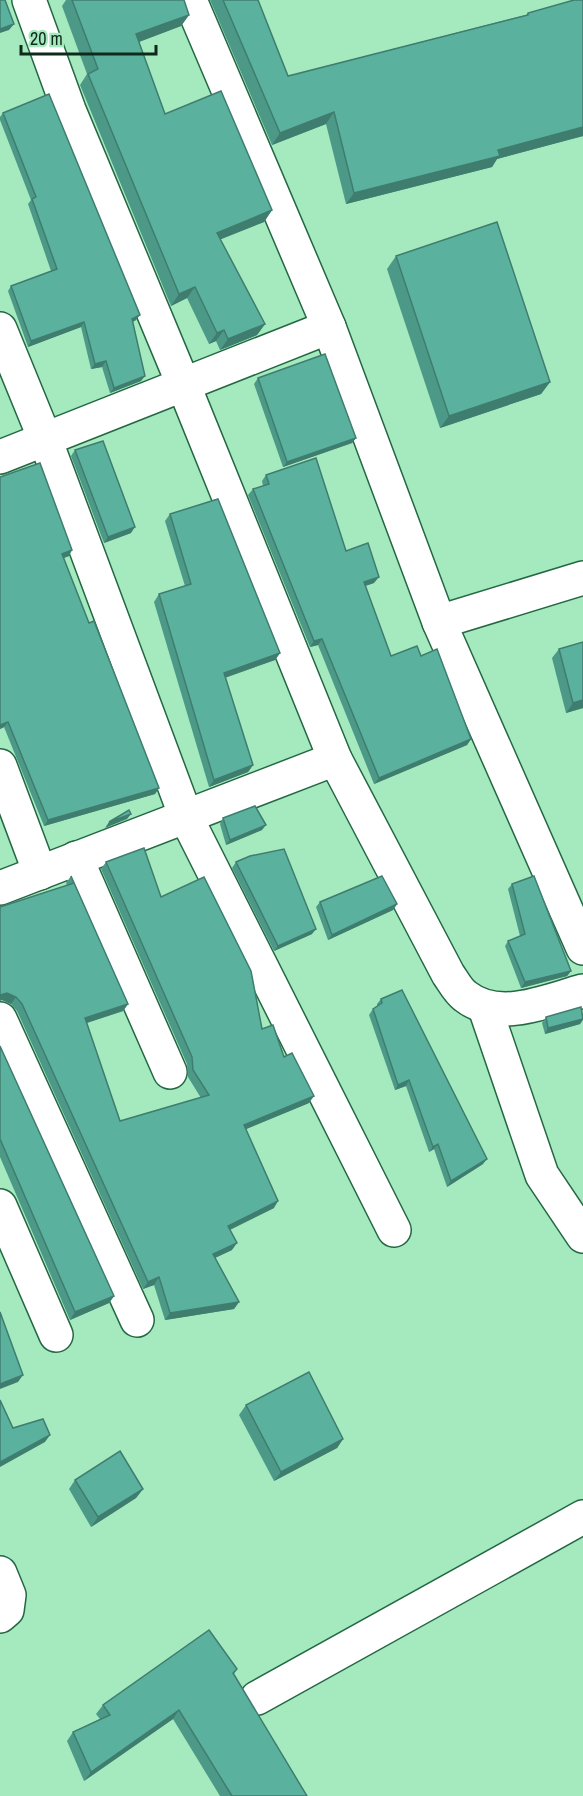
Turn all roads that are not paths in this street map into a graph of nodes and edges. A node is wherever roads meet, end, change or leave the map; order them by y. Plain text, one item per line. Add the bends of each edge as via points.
1 (29, 0) edge
2 (190, 0) edge
3 (329, 327) junction
4 (0, 329) edge
5 (184, 386) junction
6 (45, 440) junction
7 (0, 457) edge
8 (583, 578) edge
9 (439, 622) junction
10 (335, 759) junction
11 (0, 766) edge
12 (186, 816) junction
13 (76, 858) junction
14 (40, 873) junction
15 (0, 888) edge
16 (583, 948) edge
17 (583, 991) edge
18 (485, 1008) junction
19 (0, 1019) edge
20 (170, 1072) dead end
21 (0, 1206) edge
22 (394, 1230) dead end
23 (583, 1236) edge
24 (137, 1320) dead end
25 (56, 1335) dead end
26 (583, 1517) edge
27 (0, 1574) edge
28 (0, 1616) edge
29 (257, 1698) dead end

1 - 5 street via 69,110
2 - 3 street
3 - 5 street
3 - 9 street
4 - 6 street
5 - 6 street
5 - 10 street
6 - 7 street
6 - 12 street
8 - 9 street
9 - 16 street
10 - 12 street
10 - 18 street via 448,974 464,996
11 - 14 street
12 - 13 street
12 - 22 street
13 - 14 street
13 - 20 street
14 - 15 street
17 - 18 street via 514,1009
18 - 23 street via 542,1175
19 - 24 street
21 - 25 street
26 - 29 street
27 - 28 street via 9,1595 7,1610

